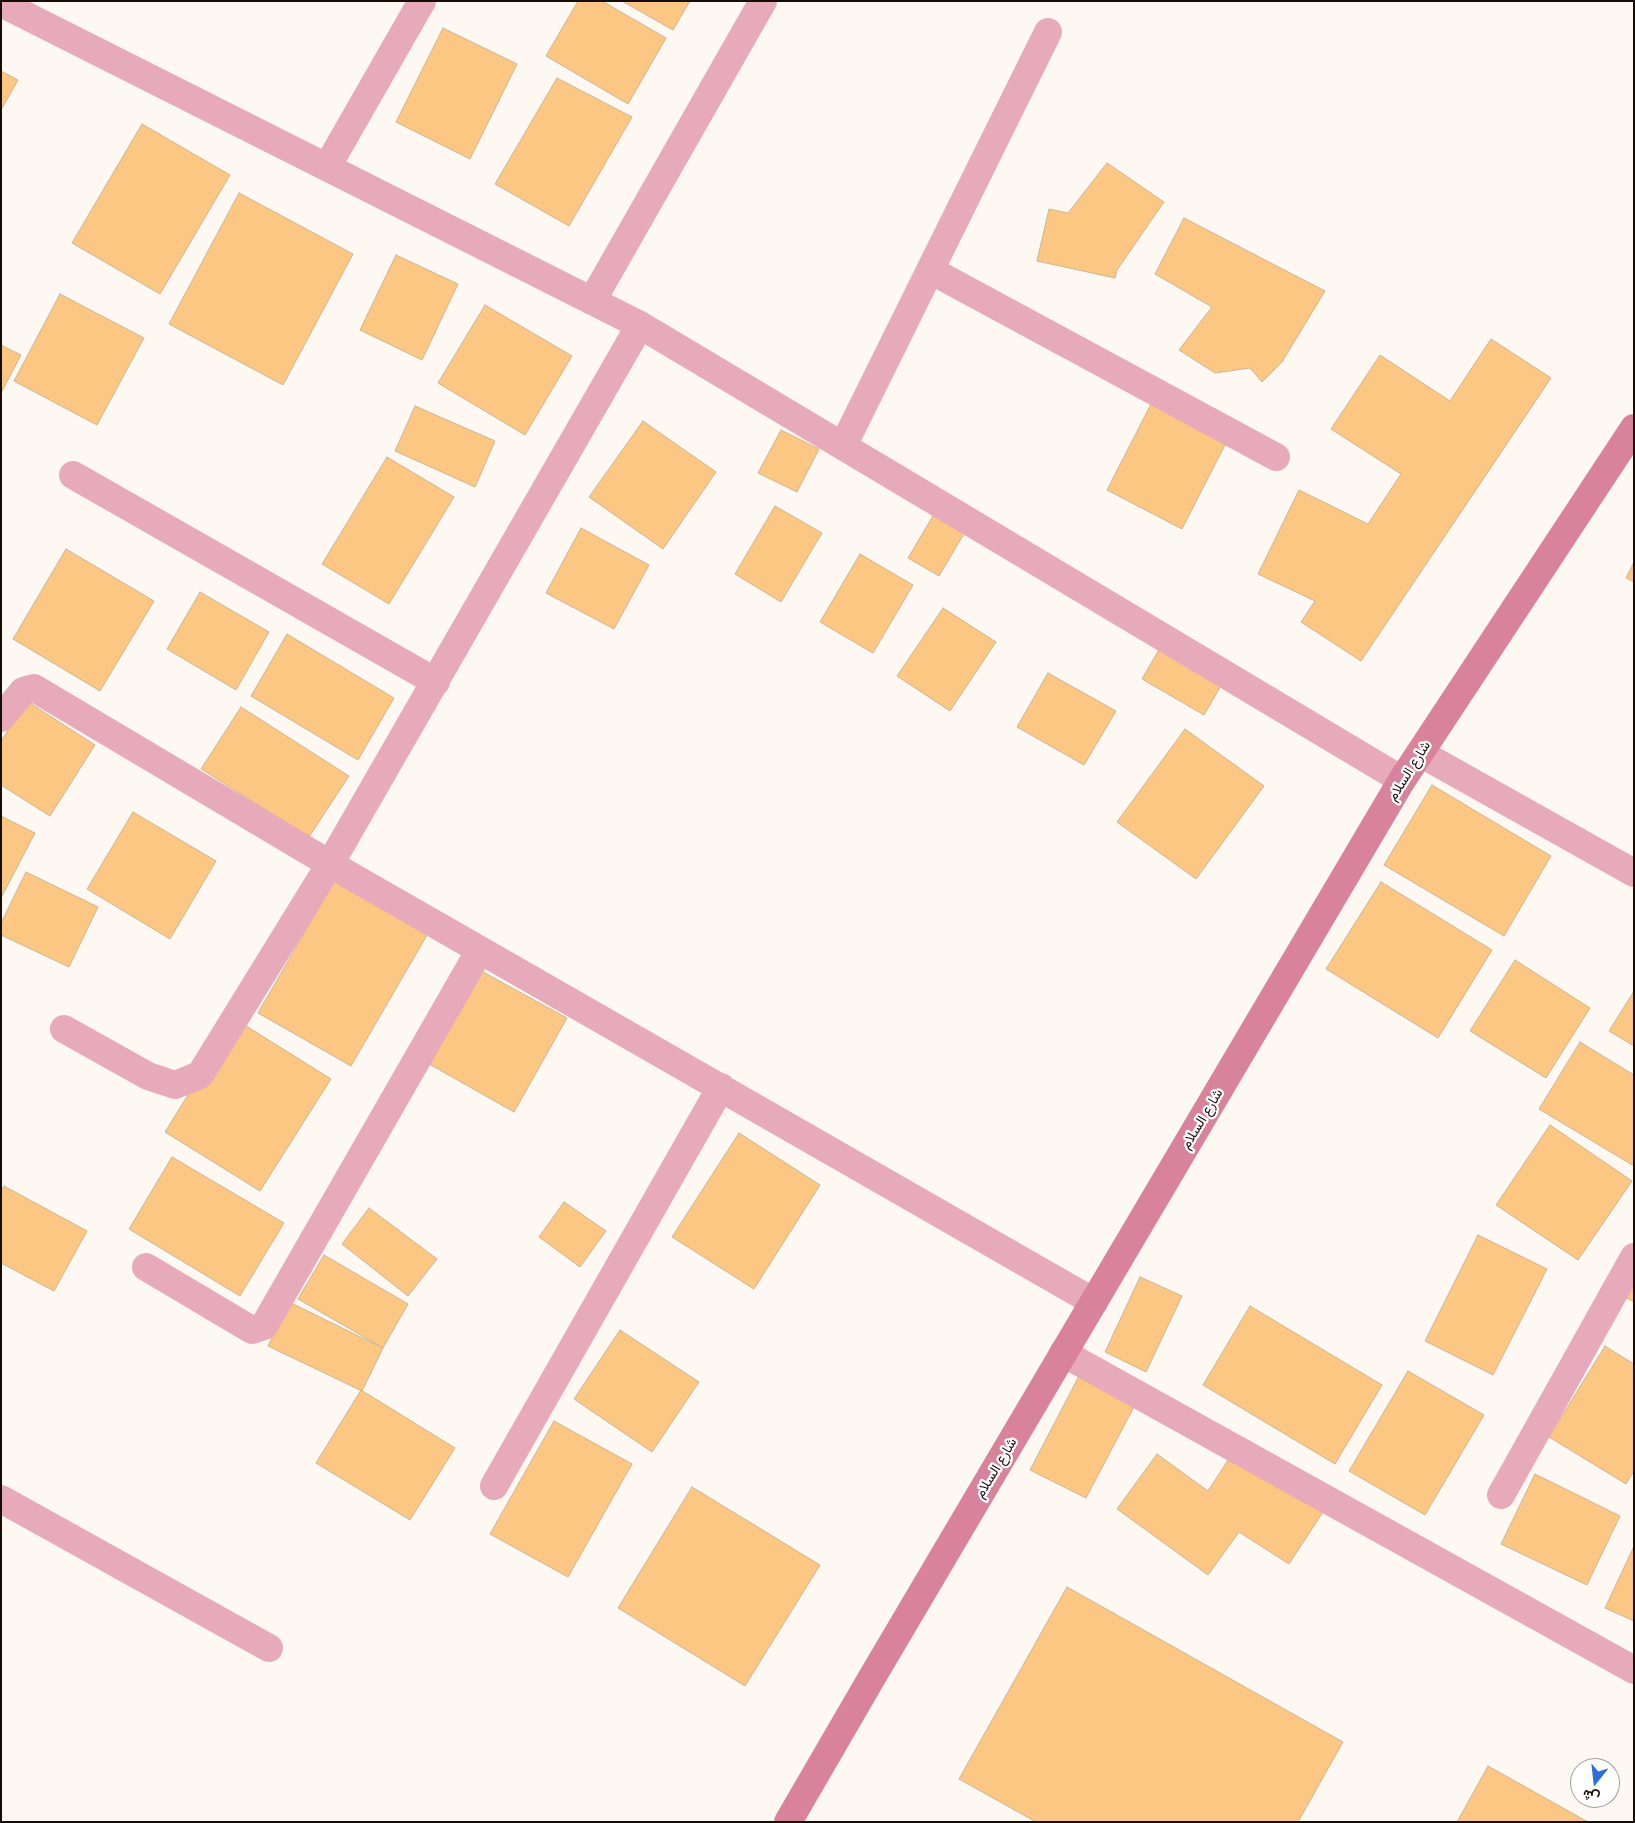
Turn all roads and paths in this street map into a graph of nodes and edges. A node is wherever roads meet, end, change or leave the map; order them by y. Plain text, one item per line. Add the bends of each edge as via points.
1 (422, 1) edge
2 (763, 1) edge
3 (1, 3) edge
4 (1048, 32) dead end
5 (327, 167) junction
6 (930, 270) junction
7 (592, 301) junction
8 (640, 325) junction
9 (1634, 428) edge
10 (843, 446) junction
11 (1276, 457) dead end
12 (73, 475) dead end
13 (436, 682) junction
14 (1, 718) edge
15 (1420, 753) junction
16 (1402, 780) junction
17 (330, 864) junction
18 (1634, 873) edge
19 (480, 950) junction
20 (64, 1029) dead end
21 (721, 1087) junction
22 (1634, 1258) edge
23 (146, 1268) dead end
24 (1094, 1302) junction
25 (1063, 1353) junction
26 (494, 1486) dead end
27 (1501, 1495) dead end
28 (1, 1498) edge
29 (269, 1648) dead end
30 (1634, 1670) edge
31 (788, 1822) edge

1 - 5 street
2 - 7 street
3 - 5 street
4 - 6 street
5 - 7 street
6 - 10 street
6 - 11 street
7 - 8 street
8 - 10 street
8 - 13 street
9 - 15 main road, شارع السلام
10 - 16 street
12 - 13 street
13 - 17 street
14 - 17 street via 23,691 34,688
15 - 16 main road, شارع السلام
15 - 18 street
16 - 24 main road, شارع السلام
17 - 19 street
17 - 20 street via 200,1075 175,1085 148,1076
19 - 21 street
19 - 23 street via 264,1326 252,1330
21 - 24 street
21 - 26 street
22 - 27 street
24 - 25 main road, شارع السلام
25 - 30 street
25 - 31 main road, شارع السلام
28 - 29 street

